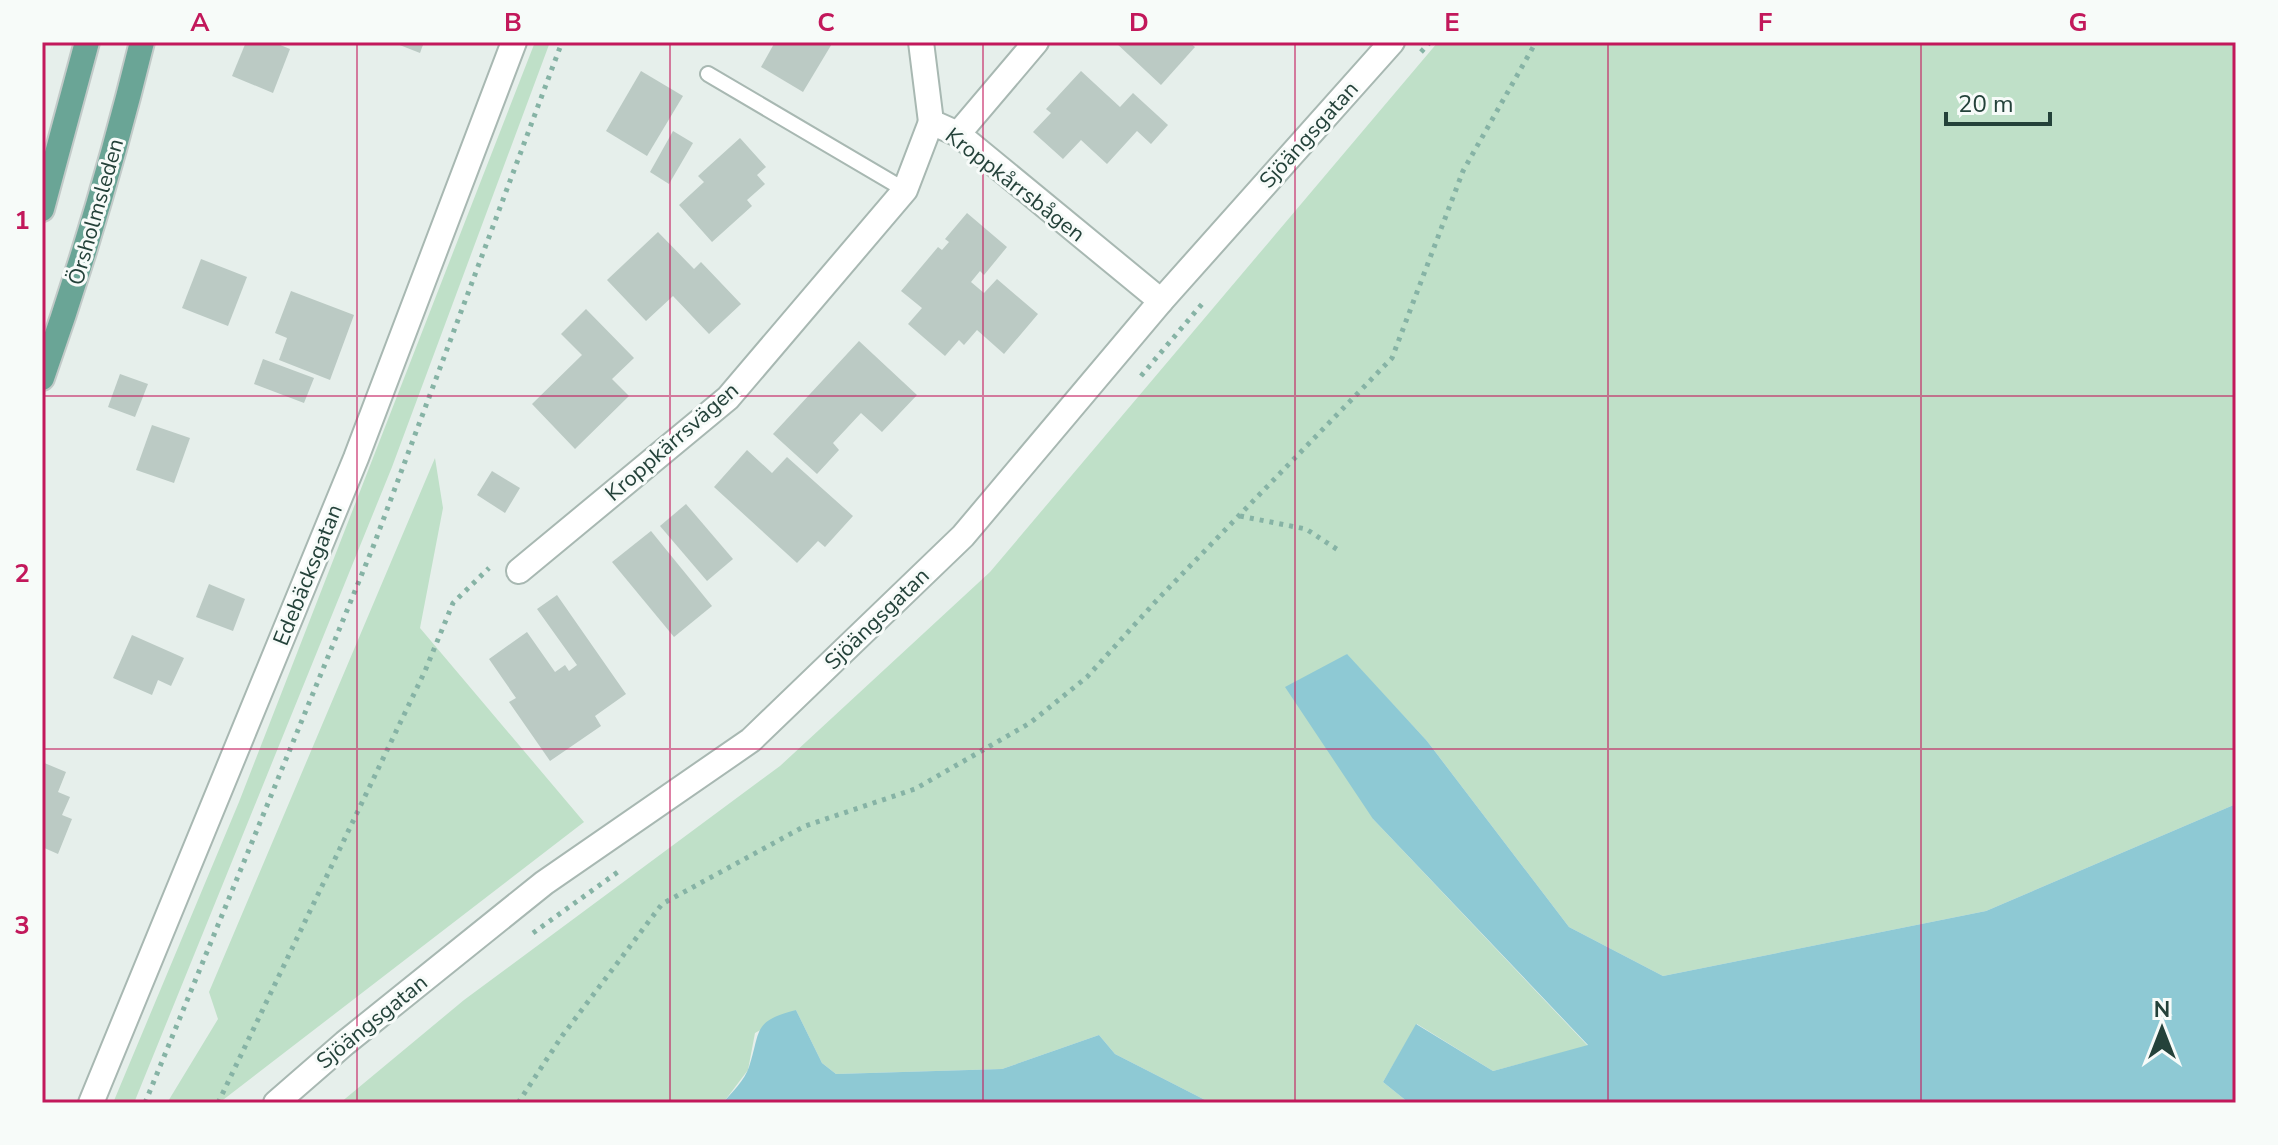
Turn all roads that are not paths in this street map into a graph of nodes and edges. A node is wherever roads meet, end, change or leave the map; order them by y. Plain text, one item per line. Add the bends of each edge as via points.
1 (87, 42) edge
2 (142, 42) edge
3 (514, 42) edge
4 (921, 42) edge
5 (1036, 42) edge
6 (1392, 42) edge
7 (708, 74) dead end
8 (931, 122) junction
9 (958, 134) junction
10 (905, 190) junction
11 (42, 209) edge
12 (1161, 301) junction
13 (42, 378) edge
14 (519, 571) road end
15 (91, 1103) edge
16 (276, 1103) edge

1 - 11 main road
2 - 13 main road, Örsholmsleden via 83,260
3 - 15 street, Edebäcksgatan via 356,458
4 - 8 street, Kroppkårrsbågen
5 - 9 street
6 - 12 street, Sjöängsgatan
7 - 10 lane
8 - 9 street, Kroppkårrsbågen
8 - 10 street, Kroppkärrsvägen
9 - 12 street, Kroppkårrsbågen
10 - 14 street, Kroppkärrsvägen via 728,398
12 - 16 street, Sjöängsgatan via 963,536 751,740 544,883

